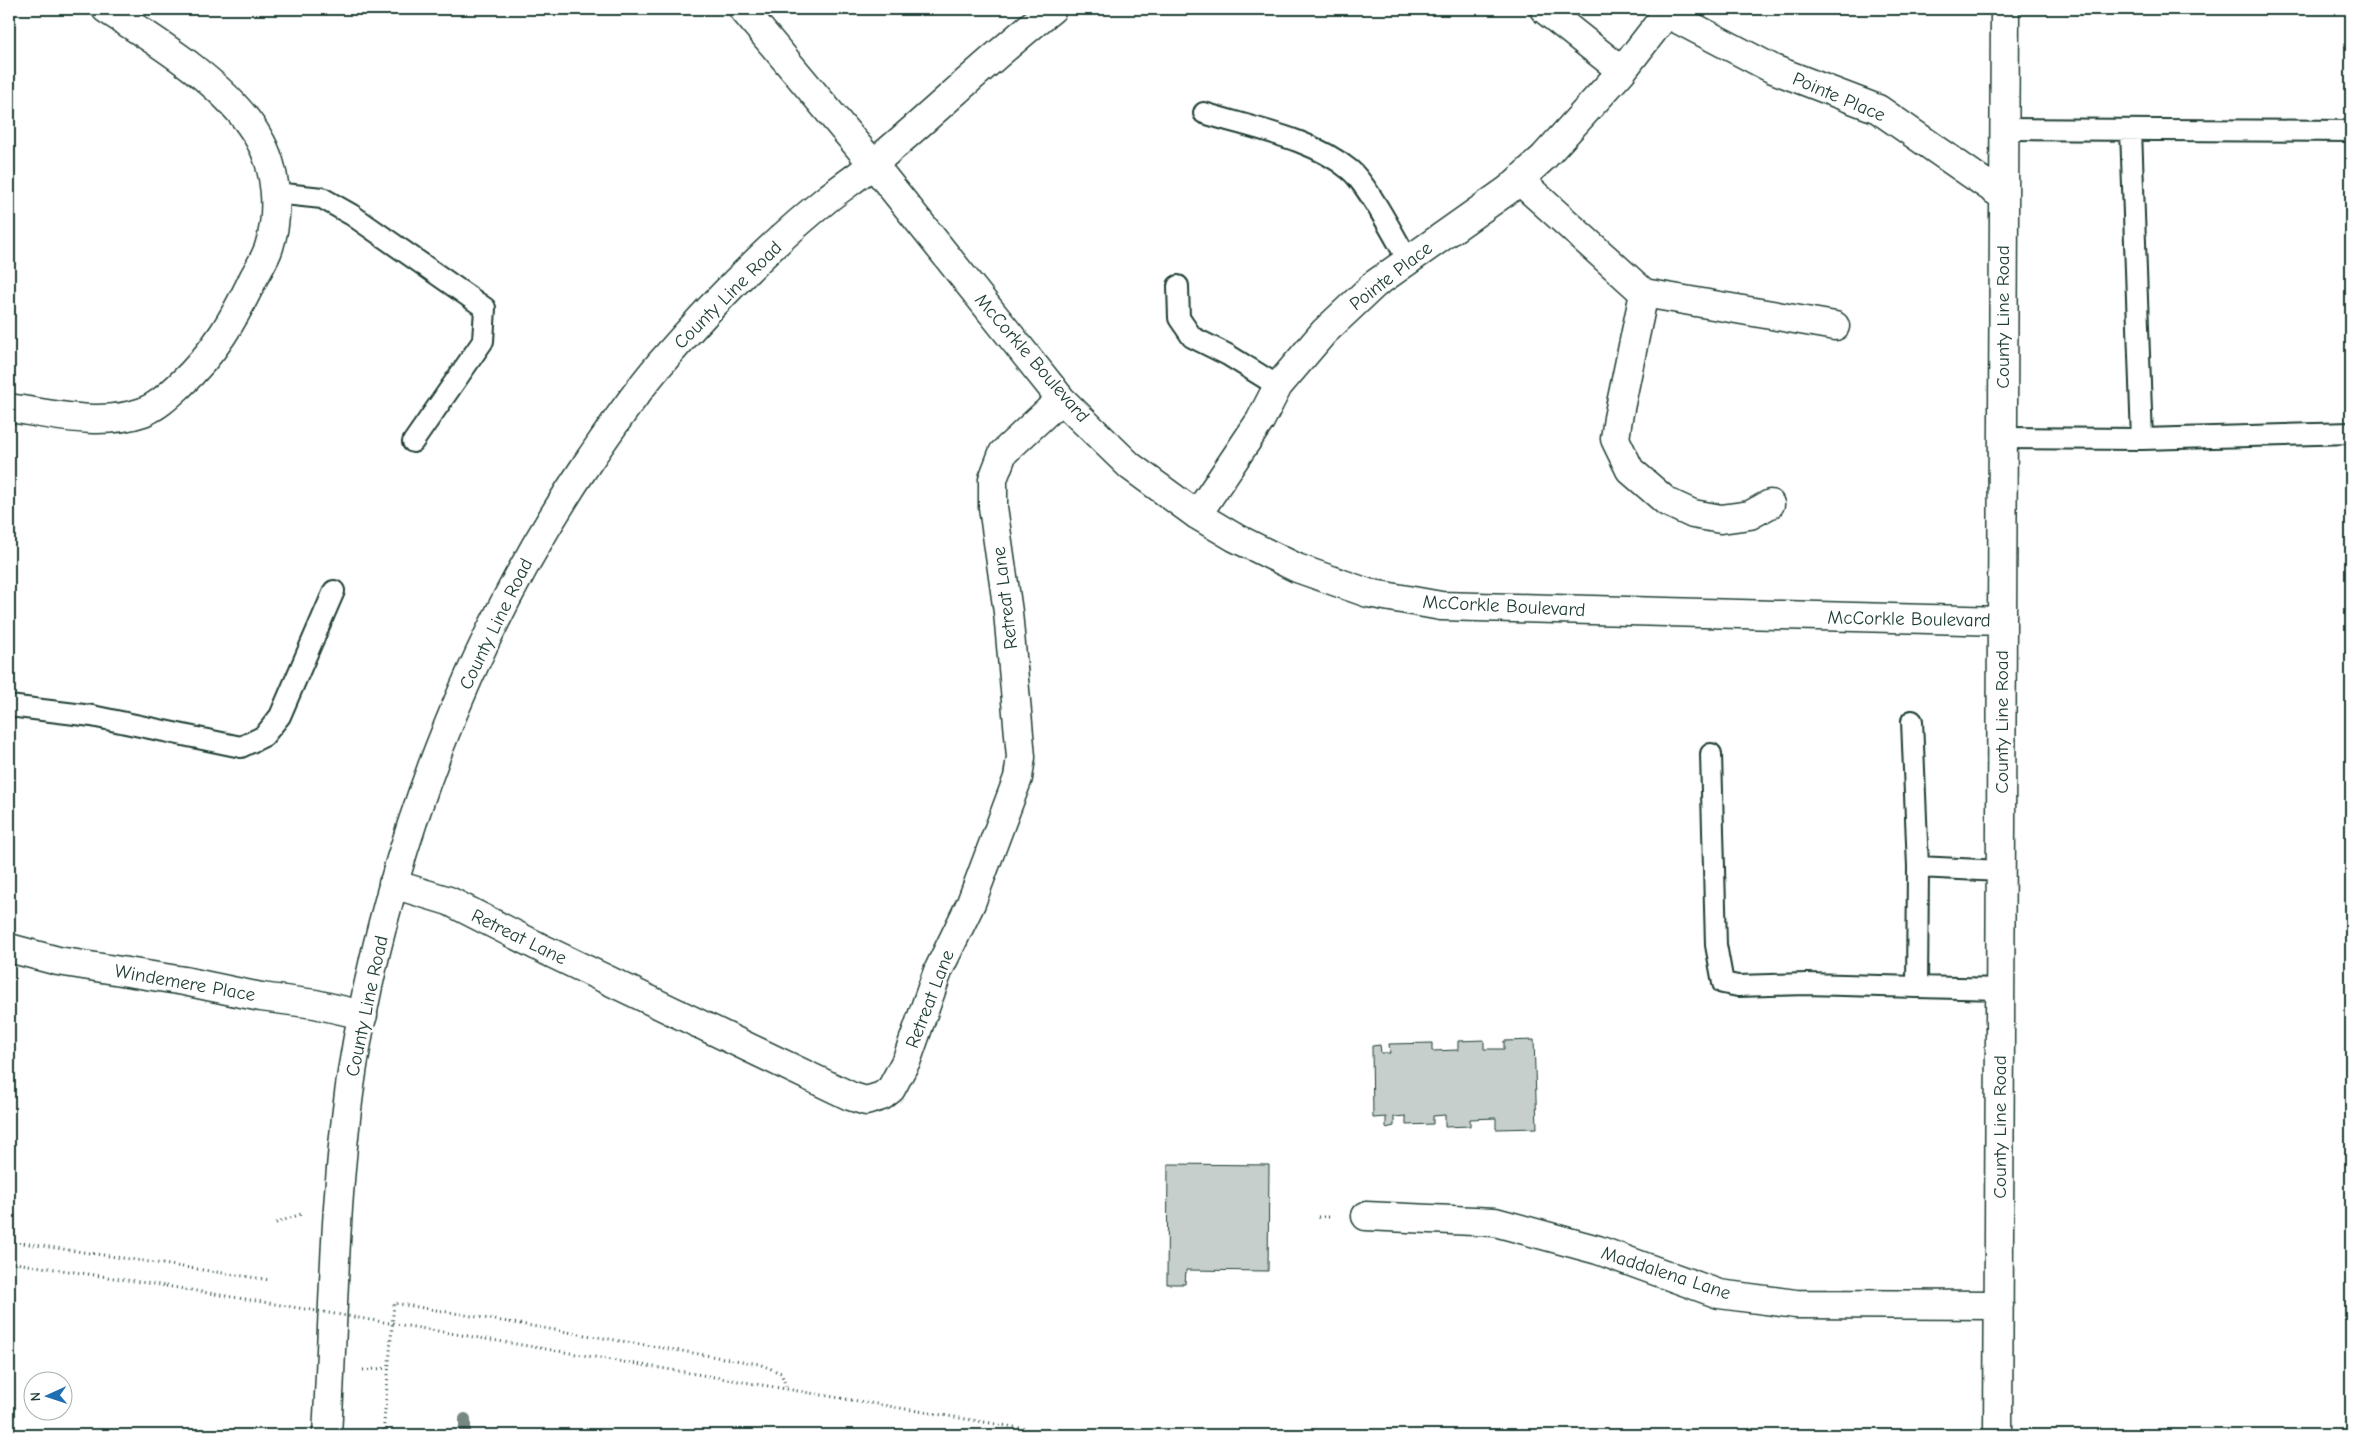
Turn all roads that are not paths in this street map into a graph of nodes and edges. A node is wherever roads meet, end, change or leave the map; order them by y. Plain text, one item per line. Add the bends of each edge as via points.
1 (106, 9) edge
2 (743, 9) edge
3 (1052, 9) edge
4 (1544, 9) edge
5 (2005, 9) edge
6 (1668, 11) edge
7 (1622, 71) junction
8 (1204, 113) dead end
9 (2004, 129) junction
10 (2131, 130) junction
11 (2351, 131) edge
12 (873, 164) junction
13 (1519, 180) junction
14 (275, 194) junction
15 (2003, 196) junction
16 (1408, 260) junction
17 (1178, 286) dead end
18 (1644, 293) junction
19 (1835, 326) dead end
20 (1278, 386) junction
21 (1061, 399) junction
22 (9, 408) edge
23 (2351, 432) edge
24 (2003, 438) junction
25 (2142, 439) junction
26 (413, 442) dead end
27 (1770, 504) dead end
28 (1197, 515) junction
29 (334, 591) dead end
30 (2002, 621) junction
31 (9, 706) edge
32 (1912, 721) dead end
33 (1711, 754) dead end
34 (1918, 867) junction
35 (2001, 871) junction
36 (393, 884) junction
37 (9, 948) edge
38 (1917, 987) junction
39 (2000, 989) junction
40 (363, 1015) junction
41 (1366, 1216) dead end
42 (1999, 1305) junction
43 (327, 1435) edge
44 (1998, 1435) edge

1 - 14 street via 209,81 241,114 267,154
2 - 12 street, McCorkle Boulevard
3 - 12 street, County Line Road
4 - 7 street
5 - 9 street, County Line Road
6 - 7 street, Pointe Place
6 - 15 street, Pointe Place via 1773,69 1878,109
7 - 13 street, Pointe Place
8 - 16 lane via 1317,148 1352,170
9 - 10 lane
9 - 15 street, County Line Road
10 - 11 lane
10 - 25 lane
12 - 21 street, McCorkle Boulevard
12 - 36 street, County Line Road via 823,202 732,286 640,389 562,500 528,558 468,678 417,807
13 - 16 street, Pointe Place
13 - 18 street
14 - 22 street via 269,247 241,304 217,347 161,402 130,416 95,420
14 - 26 lane via 322,198 352,215 485,308 483,341
15 - 24 street, County Line Road
16 - 20 street, Pointe Place via 1375,284 1324,332
17 - 20 lane via 1180,318 1192,337
18 - 19 street
18 - 27 street via 1615,439 1630,470 1667,502 1693,514 1721,519 1750,515
20 - 28 street, Pointe Place via 1260,421
21 - 28 street, McCorkle Boulevard via 1130,466
21 - 36 street, Retreat Lane via 1003,453 993,479 993,507 1008,612 1020,748 1018,778 972,903 938,972 907,1059 891,1089 882,1096 866,1100 850,1096 448,901
23 - 25 lane
24 - 25 lane
24 - 30 street, County Line Road
28 - 30 street, McCorkle Boulevard via 1297,568 1368,593 1441,606
29 - 31 lane via 280,716 264,736 241,747 92,716
30 - 35 street, County Line Road
32 - 34 lane
33 - 38 lane via 1716,945 1723,983 1738,986
34 - 35 lane
34 - 38 lane
35 - 39 street, County Line Road
36 - 40 street, County Line Road
37 - 40 street, Windemere Place via 58,961
38 - 39 lane
39 - 42 street, County Line Road
40 - 43 street, County Line Road via 338,1195
41 - 42 street, Maddalena Lane via 1495,1222 1598,1250 1719,1294 1796,1304
42 - 44 street, County Line Road

